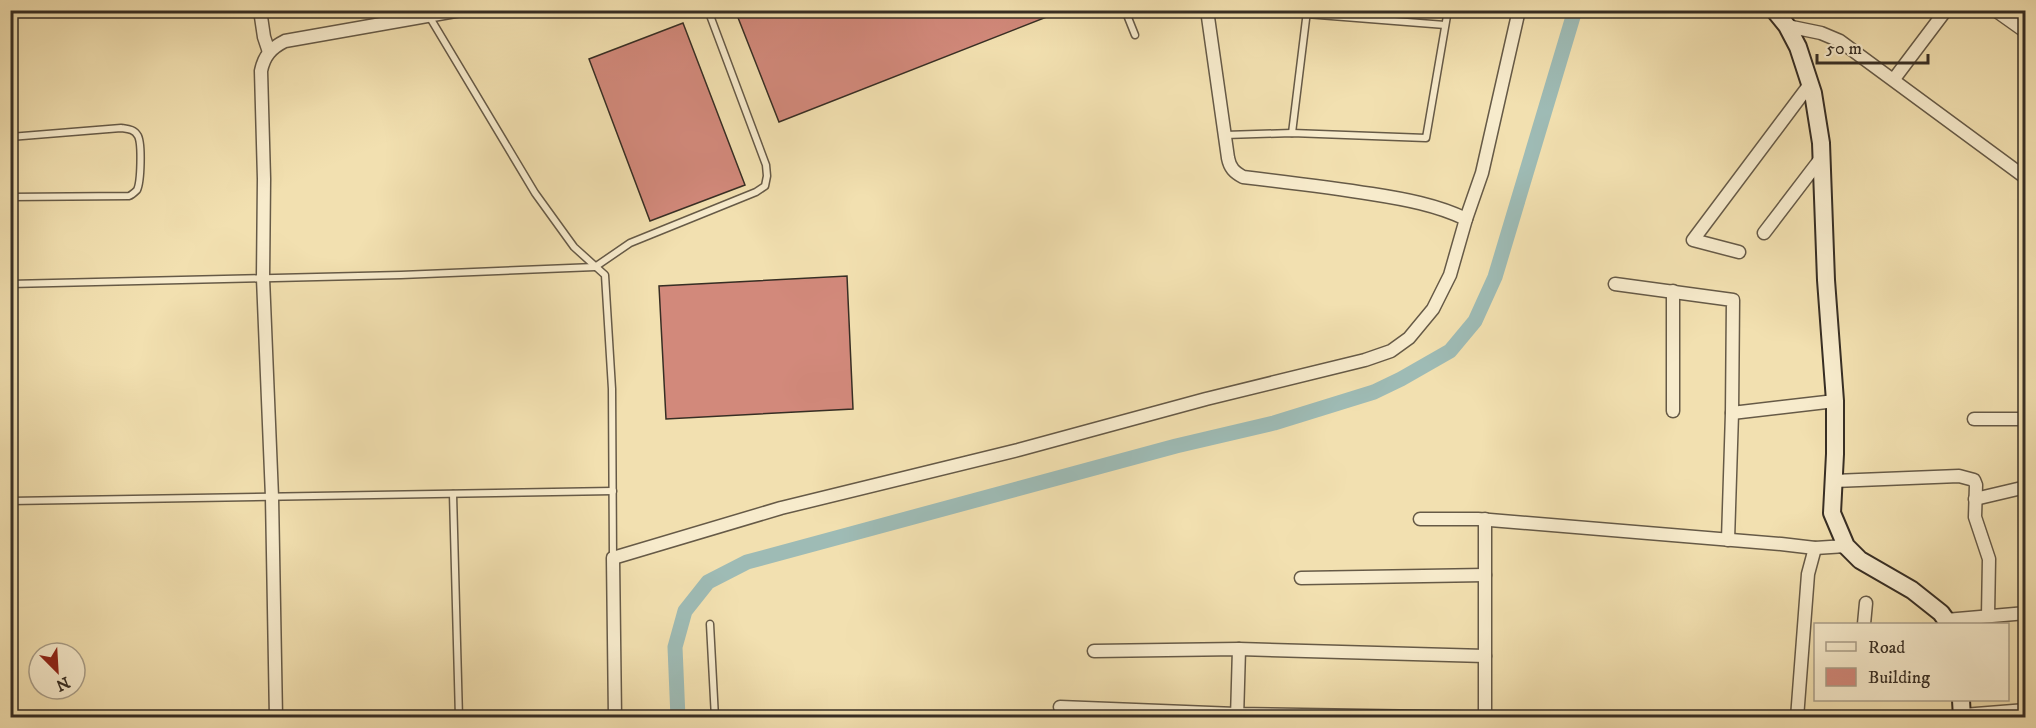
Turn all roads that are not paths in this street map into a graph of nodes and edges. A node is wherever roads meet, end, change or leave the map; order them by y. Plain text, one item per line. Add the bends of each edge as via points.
1 (260, 10) edge
2 (461, 10) edge
3 (708, 10) edge
4 (1125, 10) edge
5 (1207, 10) edge
6 (1448, 10) edge
7 (1519, 10) edge
8 (1774, 10) edge
9 (1946, 10) edge
10 (1995, 10) edge
11 (1306, 12) edge
12 (406, 15) edge
13 (429, 16) junction
14 (1445, 26) junction
15 (1787, 26) junction
16 (2025, 32) edge
17 (1135, 35) dead end
18 (269, 52) junction
19 (1893, 79) junction
20 (1810, 84) junction
21 (1292, 133) junction
22 (1225, 135) junction
23 (10, 136) edge
24 (1822, 158) junction
25 (2025, 178) edge
26 (10, 197) edge
27 (1466, 219) junction
28 (1764, 233) dead end
29 (1739, 252) dead end
30 (595, 267) junction
31 (263, 278) junction
32 (10, 284) edge
33 (1615, 284) dead end
34 (1673, 291) junction
35 (1835, 401) junction
36 (1673, 411) dead end
37 (1732, 413) junction
38 (1974, 419) dead end
39 (2025, 419) edge
40 (1834, 481) junction
41 (2025, 487) edge
42 (612, 491) junction
43 (453, 494) junction
44 (272, 497) junction
45 (1975, 499) junction
46 (10, 501) edge
47 (1420, 519) dead end
48 (1485, 519) junction
49 (1728, 540) junction
50 (1846, 546) junction
51 (1815, 548) junction
52 (613, 558) junction
53 (1485, 575) junction
54 (1301, 578) dead end
55 (1866, 603) dead end
56 (2025, 613) edge
57 (1989, 616) junction
58 (1948, 622) edge
59 (1864, 623) edge
60 (710, 624) dead end
61 (1239, 649) junction
62 (1094, 651) dead end
63 (1485, 656) junction
64 (1060, 708) dead end
65 (2025, 710) edge
66 (1962, 711) edge
67 (1237, 716) edge
68 (276, 717) edge
69 (459, 717) edge
70 (615, 717) edge
71 (715, 717) edge
72 (1489, 717) edge
73 (1797, 717) edge

1 - 18 street
2 - 13 street
3 - 30 lane via 766,165 765,186 630,243
4 - 17 lane
5 - 22 street
6 - 14 lane
7 - 27 street via 1482,173
8 - 15 street
9 - 19 street
10 - 16 street
11 - 14 lane
11 - 21 lane
12 - 13 street
12 - 18 street via 285,41
13 - 30 lane via 535,193 574,247
14 - 21 lane via 1426,138
15 - 19 street via 1839,41
15 - 20 street
18 - 31 street via 261,72
19 - 25 street
20 - 24 street
20 - 29 street via 1693,240
21 - 22 lane
22 - 27 street via 1230,166 1243,177 1394,197
23 - 26 lane via 121,128 131,129 141,145 139,182 129,196
24 - 28 street
24 - 35 street
27 - 52 street via 1450,275 1433,309 1409,338 1391,351 781,508
30 - 31 lane
30 - 42 lane via 606,281
31 - 32 lane
31 - 44 street
33 - 34 street
34 - 36 street
34 - 37 street via 1733,300
35 - 37 street
35 - 40 street
37 - 49 street
38 - 39 street
40 - 45 street via 1959,476 1974,480
40 - 50 street via 1833,513
41 - 45 street
42 - 43 lane
42 - 52 lane
43 - 44 lane
43 - 69 lane
44 - 46 lane
44 - 68 street
45 - 57 street via 1975,517 1989,560
47 - 48 street
48 - 49 street
48 - 53 street
49 - 51 street
50 - 51 street
50 - 58 street via 1860,560 1912,590
51 - 73 street via 1808,574
52 - 70 street
53 - 54 street
53 - 63 street
55 - 59 street
56 - 57 street
57 - 58 street
60 - 71 lane
61 - 62 street
61 - 63 street
61 - 67 street
63 - 72 street
64 - 67 street
65 - 66 street
67 - 72 street

